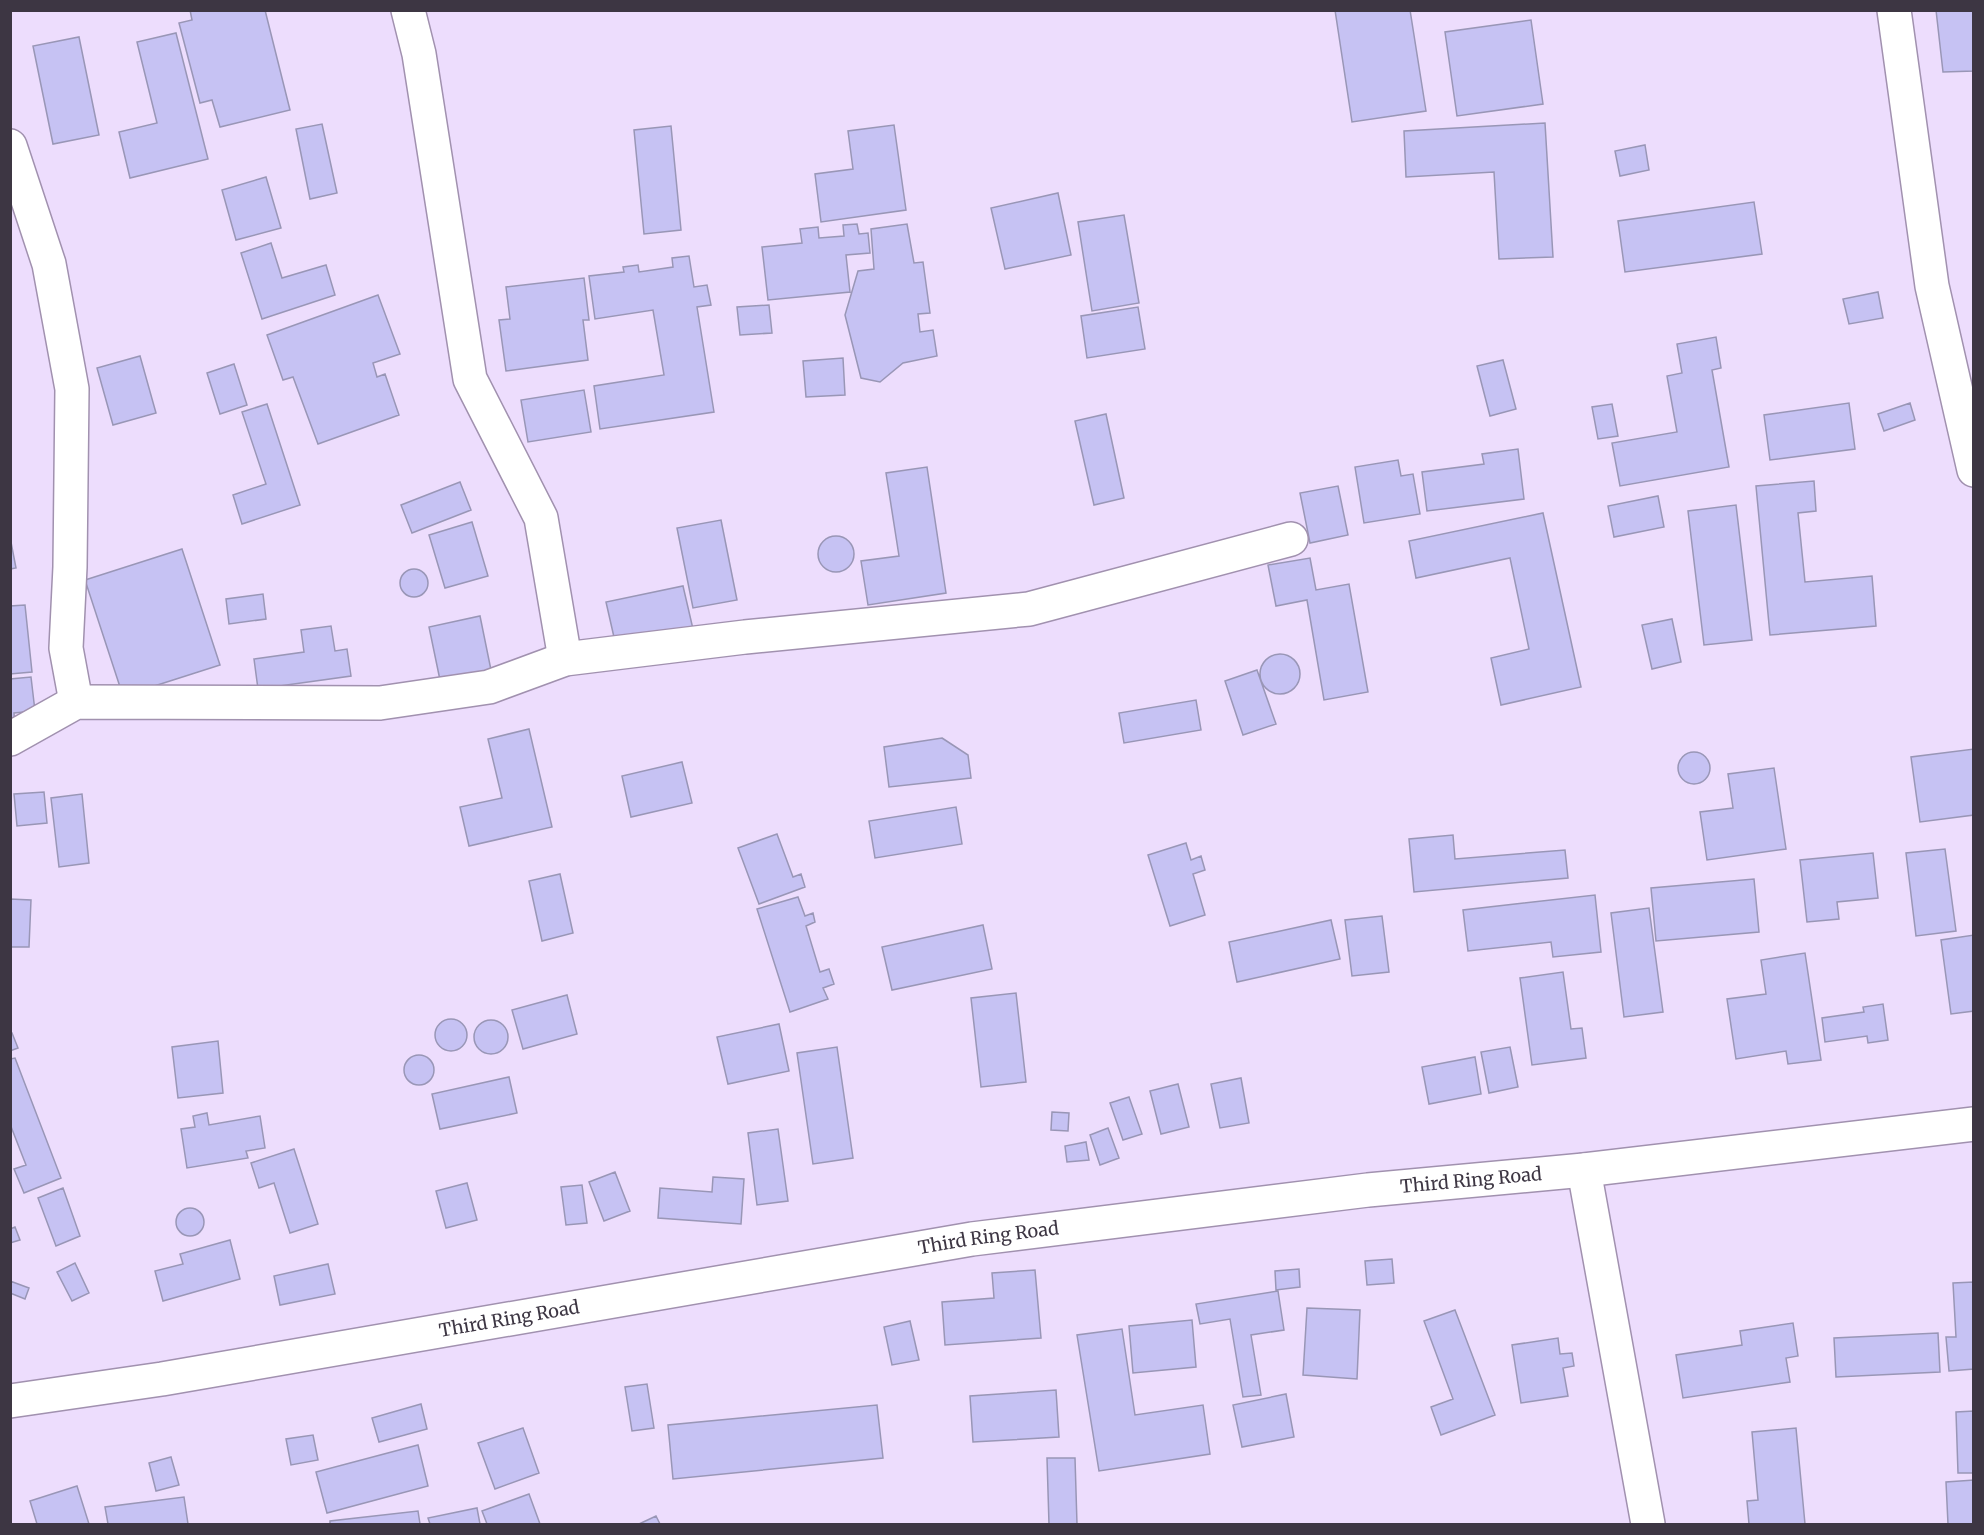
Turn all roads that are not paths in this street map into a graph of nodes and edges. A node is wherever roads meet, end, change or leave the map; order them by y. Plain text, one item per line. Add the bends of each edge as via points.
1 (408, 10) edge
2 (1894, 10) edge
3 (10, 146) edge
4 (1974, 470) edge
5 (1291, 539) dead end
6 (565, 659) junction
7 (76, 702) junction
8 (10, 739) edge
9 (1974, 1124) edge
10 (1584, 1170) junction
11 (10, 1401) edge
12 (1648, 1524) edge

1 - 6 street via 419,54 470,379 541,518
2 - 4 street via 1932,285
3 - 7 street via 49,264 72,389 66,648
5 - 6 street via 1029,609
6 - 7 street via 489,687 380,703
7 - 8 street
9 - 10 street, Third Ring Road
10 - 11 street, Third Ring Road via 1368,1190 972,1239 162,1379
10 - 12 street

